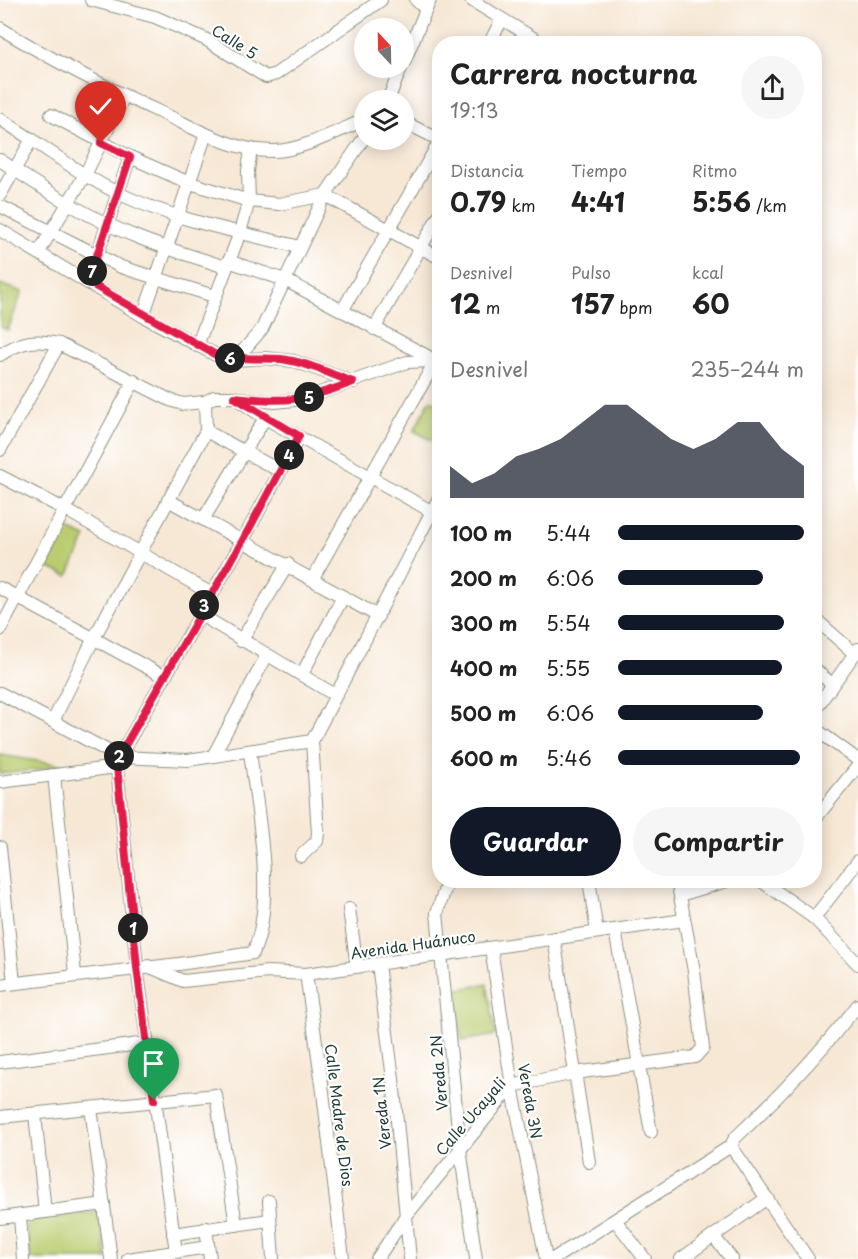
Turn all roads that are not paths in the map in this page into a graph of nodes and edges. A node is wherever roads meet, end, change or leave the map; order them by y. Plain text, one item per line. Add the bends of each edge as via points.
1 (91, 0) edge
2 (381, 0) edge
3 (471, 0) edge
4 (424, 3) edge
5 (502, 18) junction
6 (0, 28) edge
7 (414, 32) edge
8 (493, 36) edge
9 (530, 36) edge
10 (124, 96) junction
11 (51, 115) dead end
12 (0, 119) edge
13 (354, 124) edge
14 (414, 127) edge
15 (206, 134) junction
16 (432, 136) edge
17 (32, 139) junction
18 (101, 143) junction
19 (251, 150) junction
20 (356, 150) edge
21 (432, 154) edge
22 (130, 157) junction
23 (0, 160) edge
24 (14, 169) junction
25 (86, 173) junction
26 (187, 182) junction
27 (118, 193) junction
28 (0, 195) edge
29 (325, 195) junction
30 (249, 201) junction
31 (68, 203) junction
32 (0, 206) edge
33 (177, 215) junction
34 (108, 224) junction
35 (432, 227) edge
36 (388, 228) junction
37 (0, 230) edge
38 (50, 232) junction
39 (239, 235) junction
40 (167, 247) junction
41 (300, 247) junction
42 (420, 247) junction
43 (39, 252) junction
44 (432, 254) edge
45 (97, 256) junction
46 (227, 264) junction
47 (157, 278) junction
48 (285, 280) junction
49 (88, 282) junction
50 (214, 296) junction
51 (342, 311) junction
52 (143, 316) junction
53 (374, 329) junction
54 (59, 344) junction
55 (197, 346) junction
56 (0, 355) edge
57 (432, 356) edge
58 (235, 360) junction
59 (432, 360) edge
60 (432, 370) edge
61 (134, 381) junction
62 (353, 382) junction
63 (234, 397) junction
64 (205, 402) junction
65 (265, 418) junction
66 (206, 431) junction
67 (299, 436) junction
68 (0, 450) edge
69 (245, 450) junction
70 (280, 471) junction
71 (0, 476) edge
72 (370, 478) junction
73 (168, 500) junction
74 (66, 510) junction
75 (431, 511) joint
76 (204, 518) junction
77 (243, 540) junction
78 (139, 553) junction
79 (288, 564) junction
80 (313, 578) junction
81 (0, 588) edge
82 (210, 593) junction
83 (17, 596) junction
84 (343, 597) junction
85 (199, 614) junction
86 (378, 616) junction
87 (822, 624) edge
88 (0, 630) edge
89 (94, 638) junction
90 (242, 641) junction
91 (856, 651) edge
92 (267, 656) junction
93 (302, 674) junction
94 (163, 676) junction
95 (822, 676) edge
96 (832, 684) junction
97 (0, 693) edge
98 (335, 695) junction
99 (822, 699) edge
100 (53, 721) junction
101 (822, 734) edge
102 (312, 741) junction
103 (249, 751) junction
104 (213, 756) junction
105 (858, 760) edge
106 (118, 762) junction
107 (858, 766) edge
108 (54, 775) junction
109 (0, 782) edge
110 (822, 810) edge
111 (0, 847) edge
112 (301, 856) dead end
113 (858, 861) edge
114 (445, 888) edge
115 (590, 888) edge
116 (679, 888) edge
117 (703, 888) edge
118 (773, 888) edge
119 (680, 895) junction
120 (349, 909) dead end
121 (814, 918) junction
122 (684, 920) junction
123 (615, 930) junction
124 (597, 932) junction
125 (554, 938) junction
126 (490, 948) junction
127 (440, 955) junction
128 (378, 964) junction
129 (858, 964) edge
130 (142, 967) junction
131 (357, 967) junction
132 (75, 974) junction
133 (306, 975) junction
134 (14, 983) junction
135 (0, 985) edge
136 (858, 1005) edge
137 (147, 1043) junction
138 (0, 1062) edge
139 (637, 1064) junction
140 (575, 1073) junction
141 (512, 1086) junction
142 (154, 1100) junction
143 (91, 1108) junction
144 (35, 1114) junction
145 (0, 1117) edge
146 (651, 1132) dead end
147 (731, 1146) junction
148 (460, 1149) junction
149 (589, 1162) dead end
150 (767, 1198) junction
151 (269, 1201) dead end
152 (104, 1204) junction
153 (45, 1212) junction
154 (20, 1216) junction
155 (405, 1216) junction
156 (0, 1218) edge
157 (269, 1220) junction
158 (615, 1220) junction
159 (236, 1225) junction
160 (206, 1228) junction
161 (173, 1233) junction
162 (713, 1236) junction
163 (176, 1252) junction
164 (209, 1253) edge
165 (145, 1258) edge
166 (23, 1259) edge
167 (111, 1259) edge
168 (128, 1259) edge
169 (273, 1259) edge
170 (343, 1259) edge
171 (377, 1259) edge
172 (411, 1259) edge
173 (476, 1259) edge
174 (546, 1259) edge
175 (553, 1259) edge
176 (645, 1259) edge
177 (681, 1259) edge
178 (732, 1259) edge
179 (808, 1259) edge

1 - 2 street, Calle 5 via 155,17 205,39 266,77 276,74
3 - 5 street
4 - 7 street
5 - 8 street
5 - 9 street
6 - 10 street via 50,59
10 - 15 street
10 - 18 street
11 - 18 street
12 - 17 street
13 - 19 street via 276,151
14 - 16 street
15 - 19 street
15 - 26 street
17 - 24 street
17 - 25 street
18 - 22 street
18 - 25 street
19 - 30 street
20 - 29 street
21 - 36 street
22 - 26 street
22 - 27 street
23 - 24 street
24 - 28 street
24 - 31 street
25 - 27 street
25 - 31 street
26 - 30 street
26 - 33 street
27 - 33 street
27 - 34 street
29 - 30 street via 279,204
29 - 36 street
29 - 41 street
30 - 39 street
31 - 34 street
31 - 38 street
32 - 38 street
33 - 39 street
33 - 40 street
34 - 40 street
34 - 45 street
35 - 42 street
36 - 42 street
36 - 51 street
37 - 43 street
38 - 43 street
38 - 45 street
39 - 41 street
39 - 46 street
40 - 46 street
40 - 47 street
41 - 48 street
42 - 44 street
42 - 53 street
43 - 49 street
45 - 47 street
45 - 49 street
46 - 48 street
46 - 50 street
47 - 50 street
47 - 52 street
48 - 51 street
48 - 58 street via 262,329
49 - 52 street
50 - 55 street
51 - 53 street
52 - 55 street
53 - 57 street
54 - 56 street via 22,342
54 - 61 street
54 - 68 street
55 - 58 street
58 - 62 street via 294,361
59 - 62 street via 406,362
60 - 72 street
61 - 64 street via 183,404
61 - 74 street
62 - 63 street via 303,399 275,402
63 - 64 street via 214,397
63 - 65 street
64 - 66 street
65 - 67 street
65 - 69 street
66 - 69 street
66 - 73 street
67 - 70 street
67 - 72 street
69 - 70 street
69 - 76 street
70 - 77 street
71 - 74 street
72 - 75 street
72 - 80 street
73 - 76 street
73 - 78 street
74 - 78 street
74 - 83 street
75 - 86 street
76 - 77 street
77 - 79 street
77 - 82 street
78 - 82 street
78 - 89 street
79 - 80 street
79 - 90 street
80 - 84 street
81 - 83 street
82 - 85 street
83 - 88 street
83 - 89 street
84 - 86 street
84 - 93 street
85 - 90 street
85 - 94 street
86 - 98 street
87 - 91 street
89 - 94 street
89 - 100 street
90 - 92 street
91 - 96 street
92 - 93 street
92 - 104 street
93 - 98 street
94 - 106 street
95 - 96 street
96 - 99 street
97 - 100 street
98 - 102 street
100 - 106 street
101 - 105 street
102 - 103 street
102 - 112 street via 318,834 317,841
103 - 104 street
103 - 130 street via 265,882 255,951
104 - 106 street
106 - 108 street
106 - 130 street
107 - 110 street
108 - 109 street
108 - 132 street
111 - 134 street
113 - 121 street
114 - 127 street, Vereda 2N via 437,913
115 - 124 street
116 - 119 street
117 - 119 street
118 - 121 street
119 - 122 street
120 - 131 street
121 - 129 street
122 - 123 street, Avenida Huánuco
122 - 139 street, Calle Ucayali via 703,1048 695,1057
123 - 124 street, Avenida Huánuco
123 - 139 street
124 - 125 street, Avenida Huánuco
125 - 126 street, Avenida Huánuco
125 - 140 street
126 - 127 street, Avenida Huánuco
126 - 141 street, Vereda 3N
127 - 128 street, Avenida Huánuco
127 - 148 street, Vereda 2N
128 - 131 street, Avenida Huánuco
128 - 155 street, Vereda 1N
130 - 132 street
130 - 133 street, Avenida Huánuco via 183,981 268,972
130 - 137 street
131 - 133 street, Avenida Huánuco
132 - 134 street
133 - 170 street, Calle Madre de Dios
134 - 135 street
136 - 147 street via 826,1046
137 - 138 street
137 - 142 street
139 - 140 street, Calle Ucayali
139 - 146 street
140 - 141 street, Calle Ucayali
140 - 149 street
141 - 148 street, Calle Ucayali
141 - 174 street, Vereda 3N
142 - 143 street
142 - 159 street via 216,1095
142 - 161 street
143 - 144 street
143 - 152 street
144 - 145 street
144 - 153 street
147 - 150 street
147 - 158 street
148 - 155 street, Calle Ucayali
148 - 173 street, Vereda 2N
150 - 162 street
150 - 179 street
151 - 157 street
152 - 153 street
152 - 167 street
153 - 154 street
154 - 156 street
154 - 166 street
155 - 171 street, Calle Ucayali
155 - 172 street, Vereda 1N
157 - 159 street
157 - 169 street
158 - 175 street
158 - 176 street
159 - 160 street
160 - 161 street
160 - 164 street
161 - 163 street
162 - 177 street
162 - 178 street
163 - 164 street
163 - 165 street
165 - 168 street

